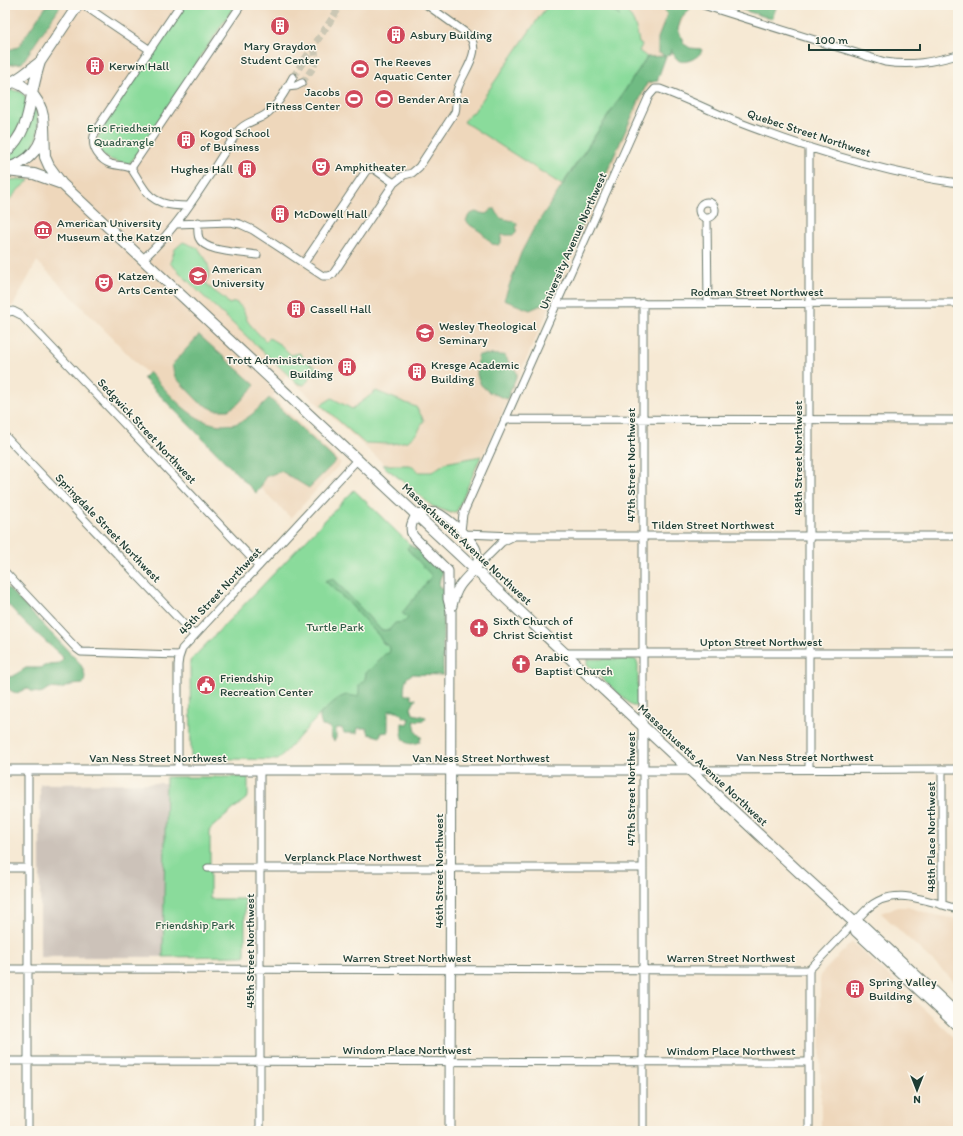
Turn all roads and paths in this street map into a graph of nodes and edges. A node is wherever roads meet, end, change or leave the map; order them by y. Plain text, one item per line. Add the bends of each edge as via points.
1 (180, 5) edge
2 (241, 5) edge
3 (427, 5) edge
4 (703, 5) edge
5 (83, 7) edge
6 (150, 50) junction
7 (958, 55) edge
8 (40, 62) junction
9 (293, 77) tunnel mouth
10 (10, 80) edge
11 (302, 84) tunnel mouth
12 (5, 87) edge
13 (287, 87) junction
14 (657, 88) joint
15 (32, 93) junction
16 (44, 126) junction
17 (809, 147) junction
18 (5, 153) edge
19 (5, 168) edge
20 (131, 168) junction
21 (5, 171) edge
22 (394, 183) junction
23 (958, 183) edge
24 (62, 184) junction
25 (188, 206) junction
26 (707, 218) dead end
27 (198, 222) junction
28 (176, 224) junction
29 (257, 256) dead end
30 (143, 259) junction
31 (304, 263) junction
32 (643, 303) junction
33 (708, 303) junction
34 (808, 303) junction
35 (958, 303) edge
36 (557, 304) junction
37 (5, 313) edge
38 (506, 420) junction
39 (643, 420) junction
40 (809, 420) junction
41 (958, 420) edge
42 (5, 436) edge
43 (357, 460) junction
44 (463, 514) junction
45 (416, 515) junction
46 (448, 519) junction
47 (462, 532) junction
48 (516, 536) junction
49 (643, 536) junction
50 (809, 536) junction
51 (958, 536) edge
52 (259, 566) junction
53 (475, 569) junction
54 (5, 572) edge
55 (451, 611) junction
56 (194, 635) junction
57 (565, 653) junction
58 (643, 653) junction
59 (808, 653) junction
60 (958, 653) edge
61 (180, 655) junction
62 (643, 727) junction
63 (809, 769) junction
64 (942, 769) junction
65 (958, 769) edge
66 (5, 770) edge
67 (28, 770) junction
68 (178, 770) junction
69 (260, 770) junction
70 (451, 770) junction
71 (643, 770) junction
72 (689, 770) junction
73 (5, 868) edge
74 (27, 868) junction
75 (208, 868) dead end
76 (261, 868) junction
77 (450, 868) junction
78 (643, 868) junction
79 (942, 905) junction
80 (958, 909) edge
81 (854, 922) junction
82 (5, 969) edge
83 (27, 969) junction
84 (451, 969) junction
85 (643, 969) junction
86 (261, 970) junction
87 (809, 970) junction
88 (958, 1015) edge
89 (958, 1026) edge
90 (5, 1061) edge
91 (27, 1061) junction
92 (261, 1061) junction
93 (450, 1062) junction
94 (643, 1062) junction
95 (809, 1062) junction
96 (28, 1131) edge
97 (260, 1131) edge
98 (450, 1131) edge
99 (643, 1131) edge
100 (809, 1131) edge

1 - 6 street
2 - 20 street
3 - 22 street via 471,37 474,51 458,88 455,112 419,168
4 - 7 street via 885,62 916,64
5 - 6 street
5 - 8 main road
6 - 20 street via 94,136 100,158 110,164
8 - 10 main road
8 - 15 main road
9 - 13 street
10 - 12 main road
10 - 15 main road
11 - 13 street
13 - 25 street via 268,113 245,124 238,131
14 - 17 street, Quebec Street Northwest via 731,119
14 - 36 street, University Avenue Northwest via 649,96
15 - 16 main road, Massachusetts Avenue Northwest via 42,111
15 - 18 main road via 24,129
16 - 19 main road via 30,155 21,163
16 - 24 main road, Massachusetts Avenue Northwest via 45,156
17 - 23 street, Quebec Street Northwest via 893,171
17 - 34 street, 48th Street Northwest
20 - 25 street via 144,188 158,202
21 - 24 main road, Massachusetts Avenue Northwest via 34,174
22 - 31 street via 333,274 323,276
22 - 31 street via 374,169 366,171
24 - 30 main road, Massachusetts Avenue Northwest
25 - 28 street
26 - 33 street
27 - 28 street
27 - 29 street via 199,238 209,248
27 - 31 street via 240,224
28 - 30 street
30 - 43 main road, Massachusetts Avenue Northwest
32 - 33 street, Rodman Street Northwest
32 - 36 street, Rodman Street Northwest
32 - 39 street, 47th Street Northwest
33 - 34 street, Rodman Street Northwest
34 - 35 street, Rodman Street Northwest
34 - 40 street, 48th Street Northwest
36 - 38 street, University Avenue Northwest
37 - 52 street, Sedgwick Street Northwest via 18,313
38 - 39 street
38 - 44 street, University Avenue Northwest
39 - 40 street
39 - 49 street, 47th Street Northwest
40 - 41 street
40 - 50 street, 48th Street Northwest
42 - 56 street, Springdale Street Northwest
43 - 45 main road, Massachusetts Avenue Northwest
43 - 52 street, 45th Street Northwest
44 - 46 street
44 - 47 street, University Avenue Northwest
45 - 46 street via 421,512 434,512
45 - 53 main road, Massachusetts Avenue Northwest
45 - 55 street via 411,525 413,536 448,571 448,599
46 - 47 street
47 - 48 street, Tilden Street Northwest
47 - 53 street via 475,545 478,557
48 - 49 street, Tilden Street Northwest
48 - 53 street, Tilden Street Northwest via 502,542
49 - 50 street, Tilden Street Northwest
49 - 58 street, 47th Street Northwest
50 - 51 street, Tilden Street Northwest
50 - 59 street, 48th Street Northwest
52 - 56 street, 45th Street Northwest
53 - 55 street via 460,584
53 - 57 main road, Massachusetts Avenue Northwest
54 - 61 street via 81,652
55 - 70 street, 46th Street Northwest
56 - 61 street, 45th Street Northwest
57 - 58 street, Upton Street Northwest
57 - 62 main road, Massachusetts Avenue Northwest
58 - 59 street, Upton Street Northwest
58 - 62 street, 47th Street Northwest
59 - 60 street, Upton Street Northwest
59 - 63 street, 48th Street Northwest
61 - 68 street, 45th Street Northwest
62 - 71 street, 47th Street Northwest
62 - 72 main road, Massachusetts Avenue Northwest
63 - 64 street, Van Ness Street Northwest
63 - 72 street, Van Ness Street Northwest
64 - 65 street, Van Ness Street Northwest
64 - 79 street, 48th Place Northwest
66 - 67 street, Van Ness Street Northwest
67 - 68 street, Van Ness Street Northwest
67 - 74 street
68 - 69 street, Van Ness Street Northwest
69 - 70 street, Van Ness Street Northwest
69 - 76 street, 45th Street Northwest
70 - 71 street, Van Ness Street Northwest
70 - 77 street, 46th Street Northwest
71 - 72 street, Van Ness Street Northwest
71 - 78 street, 47th Street Northwest
72 - 81 main road, Massachusetts Avenue Northwest
73 - 74 street
74 - 83 street
75 - 76 street, Verplanck Place Northwest
76 - 77 street, Verplanck Place Northwest
76 - 86 street, 45th Street Northwest
77 - 78 street, Verplanck Place Northwest
77 - 84 street, 46th Street Northwest
78 - 85 street, 47th Street Northwest
79 - 80 street
79 - 81 street via 907,896 890,896 874,903
81 - 87 street
81 - 88 main road, Massachusetts Avenue Northwest via 861,924
81 - 89 main road, Massachusetts Avenue Northwest via 856,931
82 - 83 street, Warren Street Northwest
83 - 86 street, Warren Street Northwest
83 - 91 street
84 - 85 street, Warren Street Northwest
84 - 86 street, Warren Street Northwest
84 - 93 street, 46th Street Northwest
85 - 87 street, Warren Street Northwest
85 - 94 street, 47th Street Northwest
86 - 92 street, 45th Street Northwest
87 - 95 street
90 - 91 street, Windom Place Northwest
91 - 92 street, Windom Place Northwest
91 - 96 street
92 - 93 street, Windom Place Northwest
92 - 97 street, 45th Street Northwest
93 - 94 street, Windom Place Northwest
93 - 98 street, 46th Street Northwest
94 - 95 street, Windom Place Northwest
94 - 99 street, 47th Street Northwest
95 - 100 street

